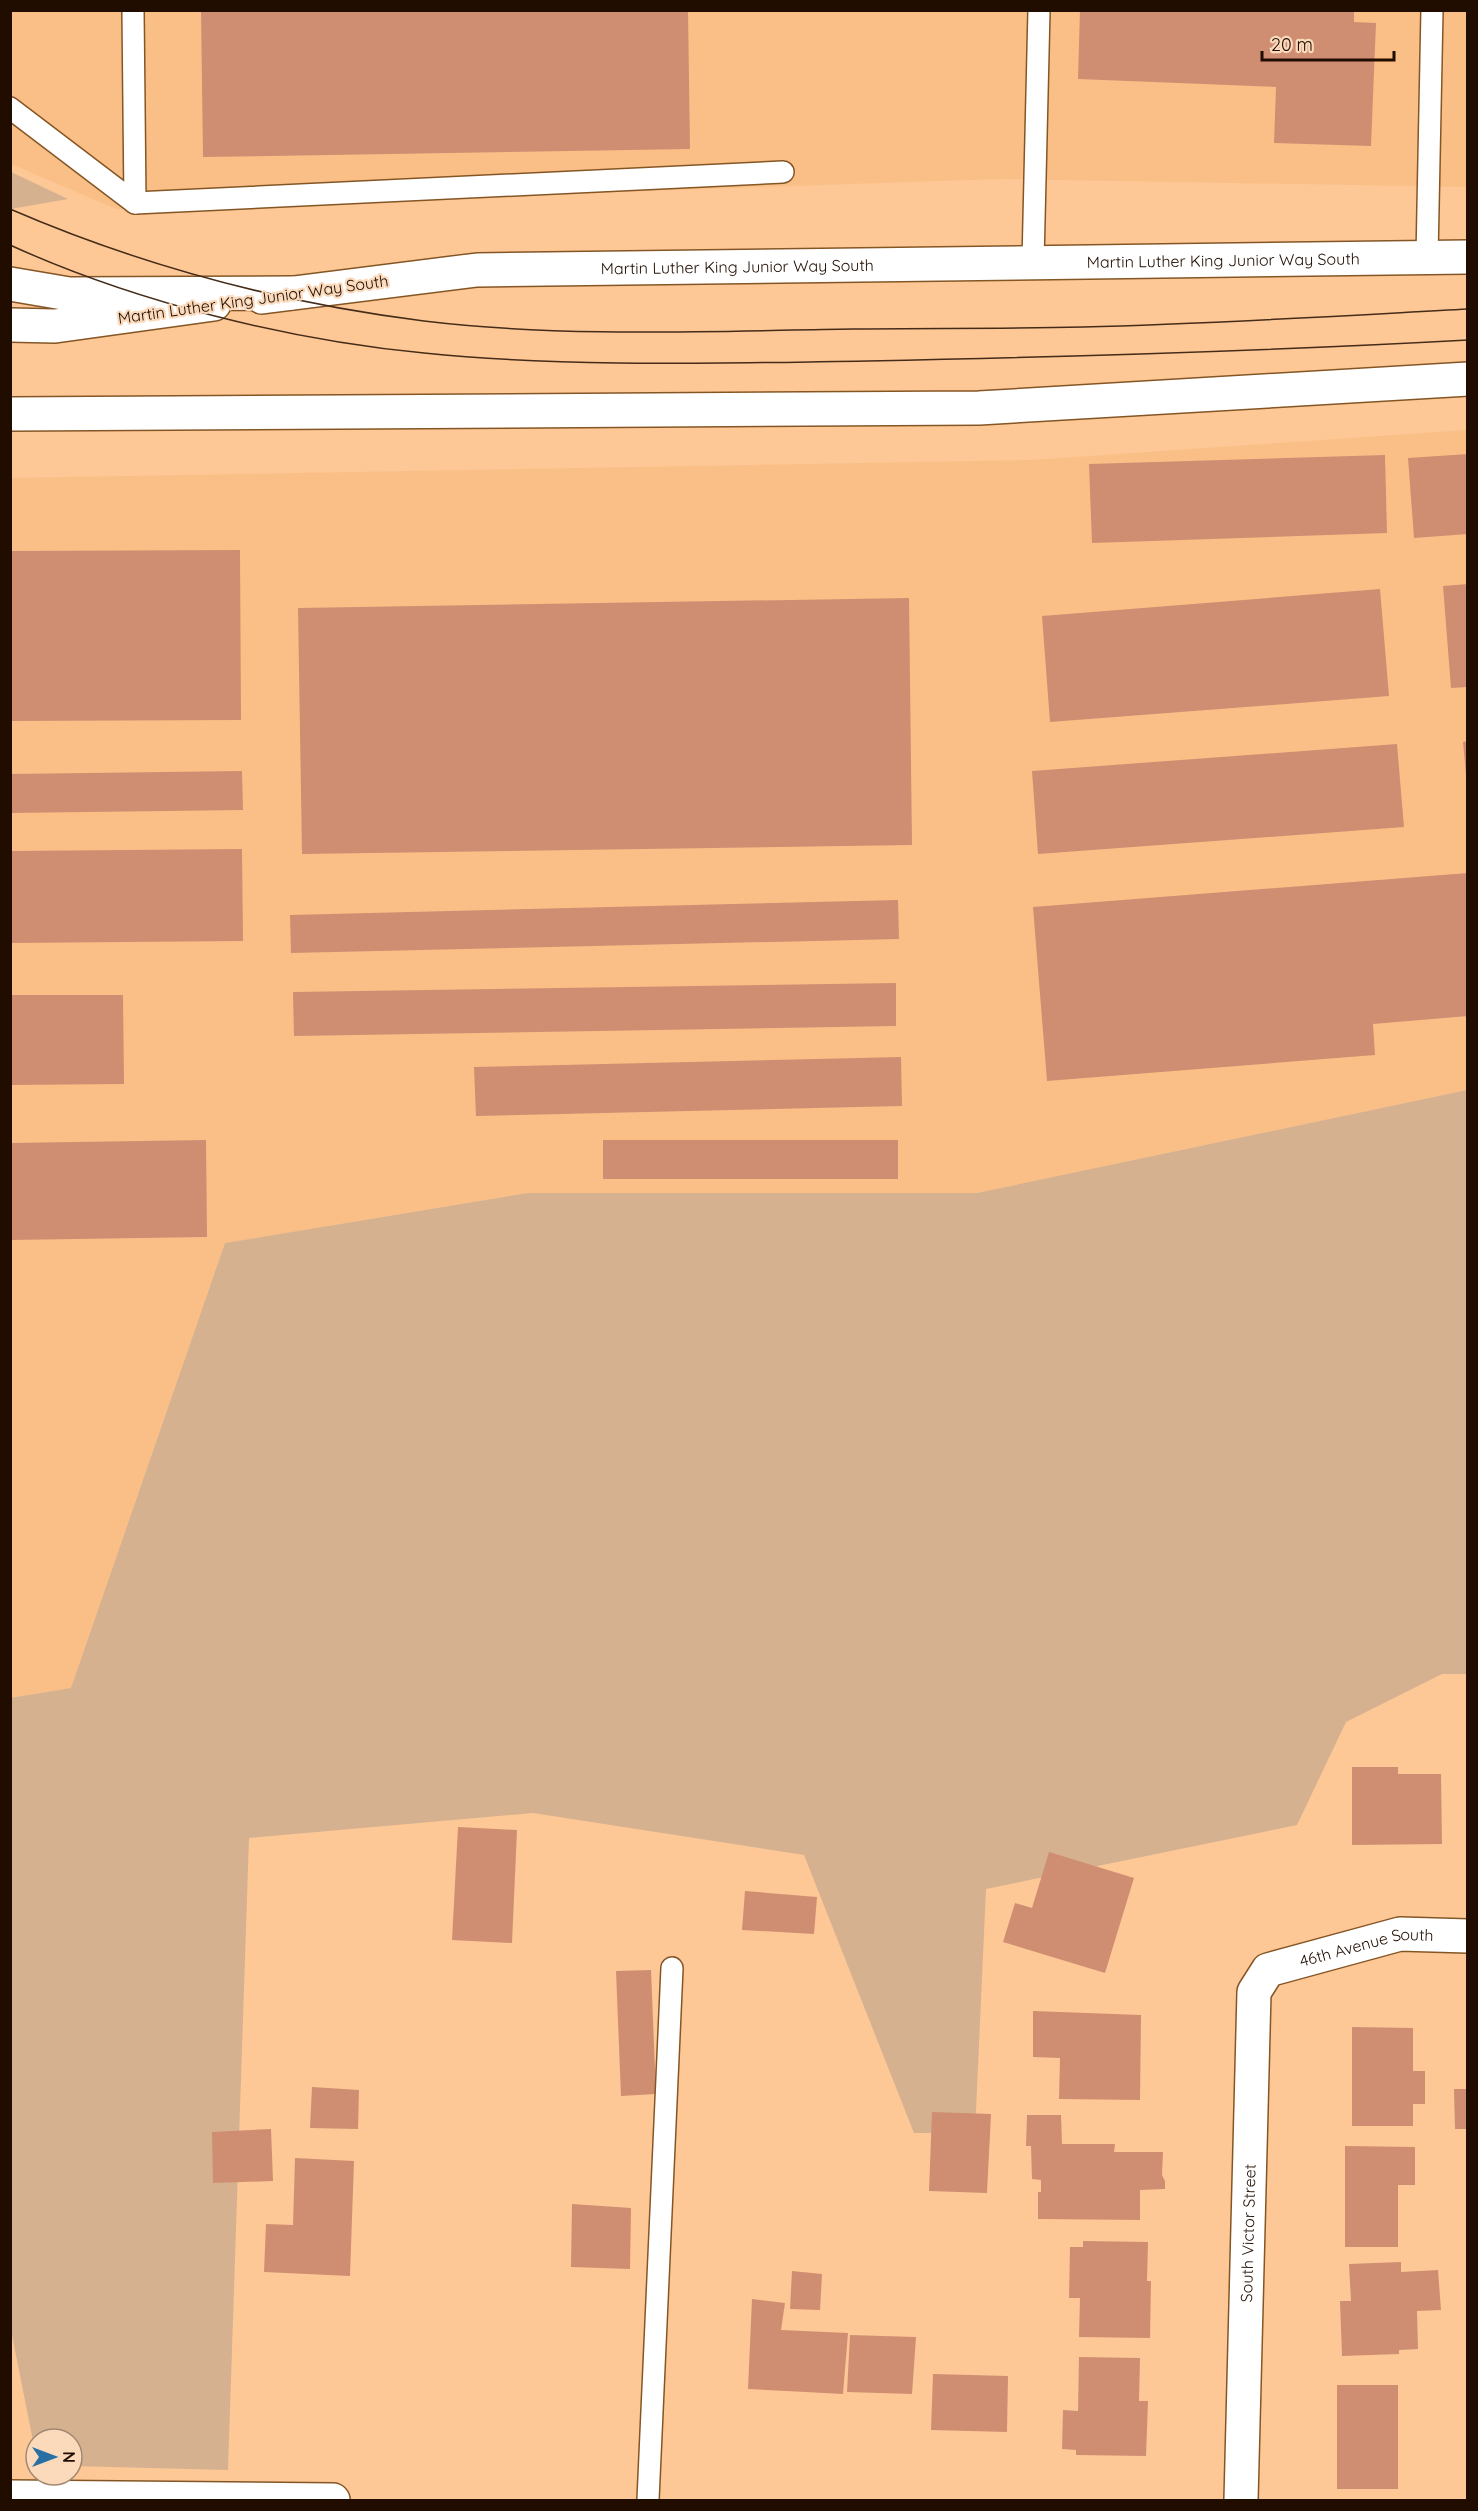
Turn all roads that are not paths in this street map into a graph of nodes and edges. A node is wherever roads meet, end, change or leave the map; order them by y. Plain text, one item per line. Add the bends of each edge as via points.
1 (133, 10) edge
2 (1039, 10) edge
3 (1432, 10) edge
4 (10, 108) edge
5 (783, 172) dead end
6 (135, 203) junction
7 (1426, 257) junction
8 (1467, 257) edge
9 (1033, 262) junction
10 (10, 284) edge
11 (291, 293) junction
12 (10, 325) edge
13 (1467, 379) edge
14 (10, 414) edge
15 (1467, 1936) edge
16 (672, 1968) dead end
17 (1268, 1970) joint
18 (10, 2497) edge
19 (333, 2500) edge
20 (648, 2500) edge
21 (1242, 2500) edge

1 - 6 lane
2 - 9 lane
3 - 7 lane
4 - 6 lane
5 - 6 lane
7 - 8 main road, Martin Luther King Junior Way South
7 - 9 main road, Martin Luther King Junior Way South
9 - 11 main road, Martin Luther King Junior Way South via 477,270
10 - 11 main road via 69,294
11 - 12 main road, Martin Luther King Junior Way South via 55,326
13 - 14 main road via 979,408
15 - 17 main road, 46th Avenue South via 1400,1934
16 - 20 lane
17 - 21 main road, South Victor Street via 1254,1992
18 - 19 main road

